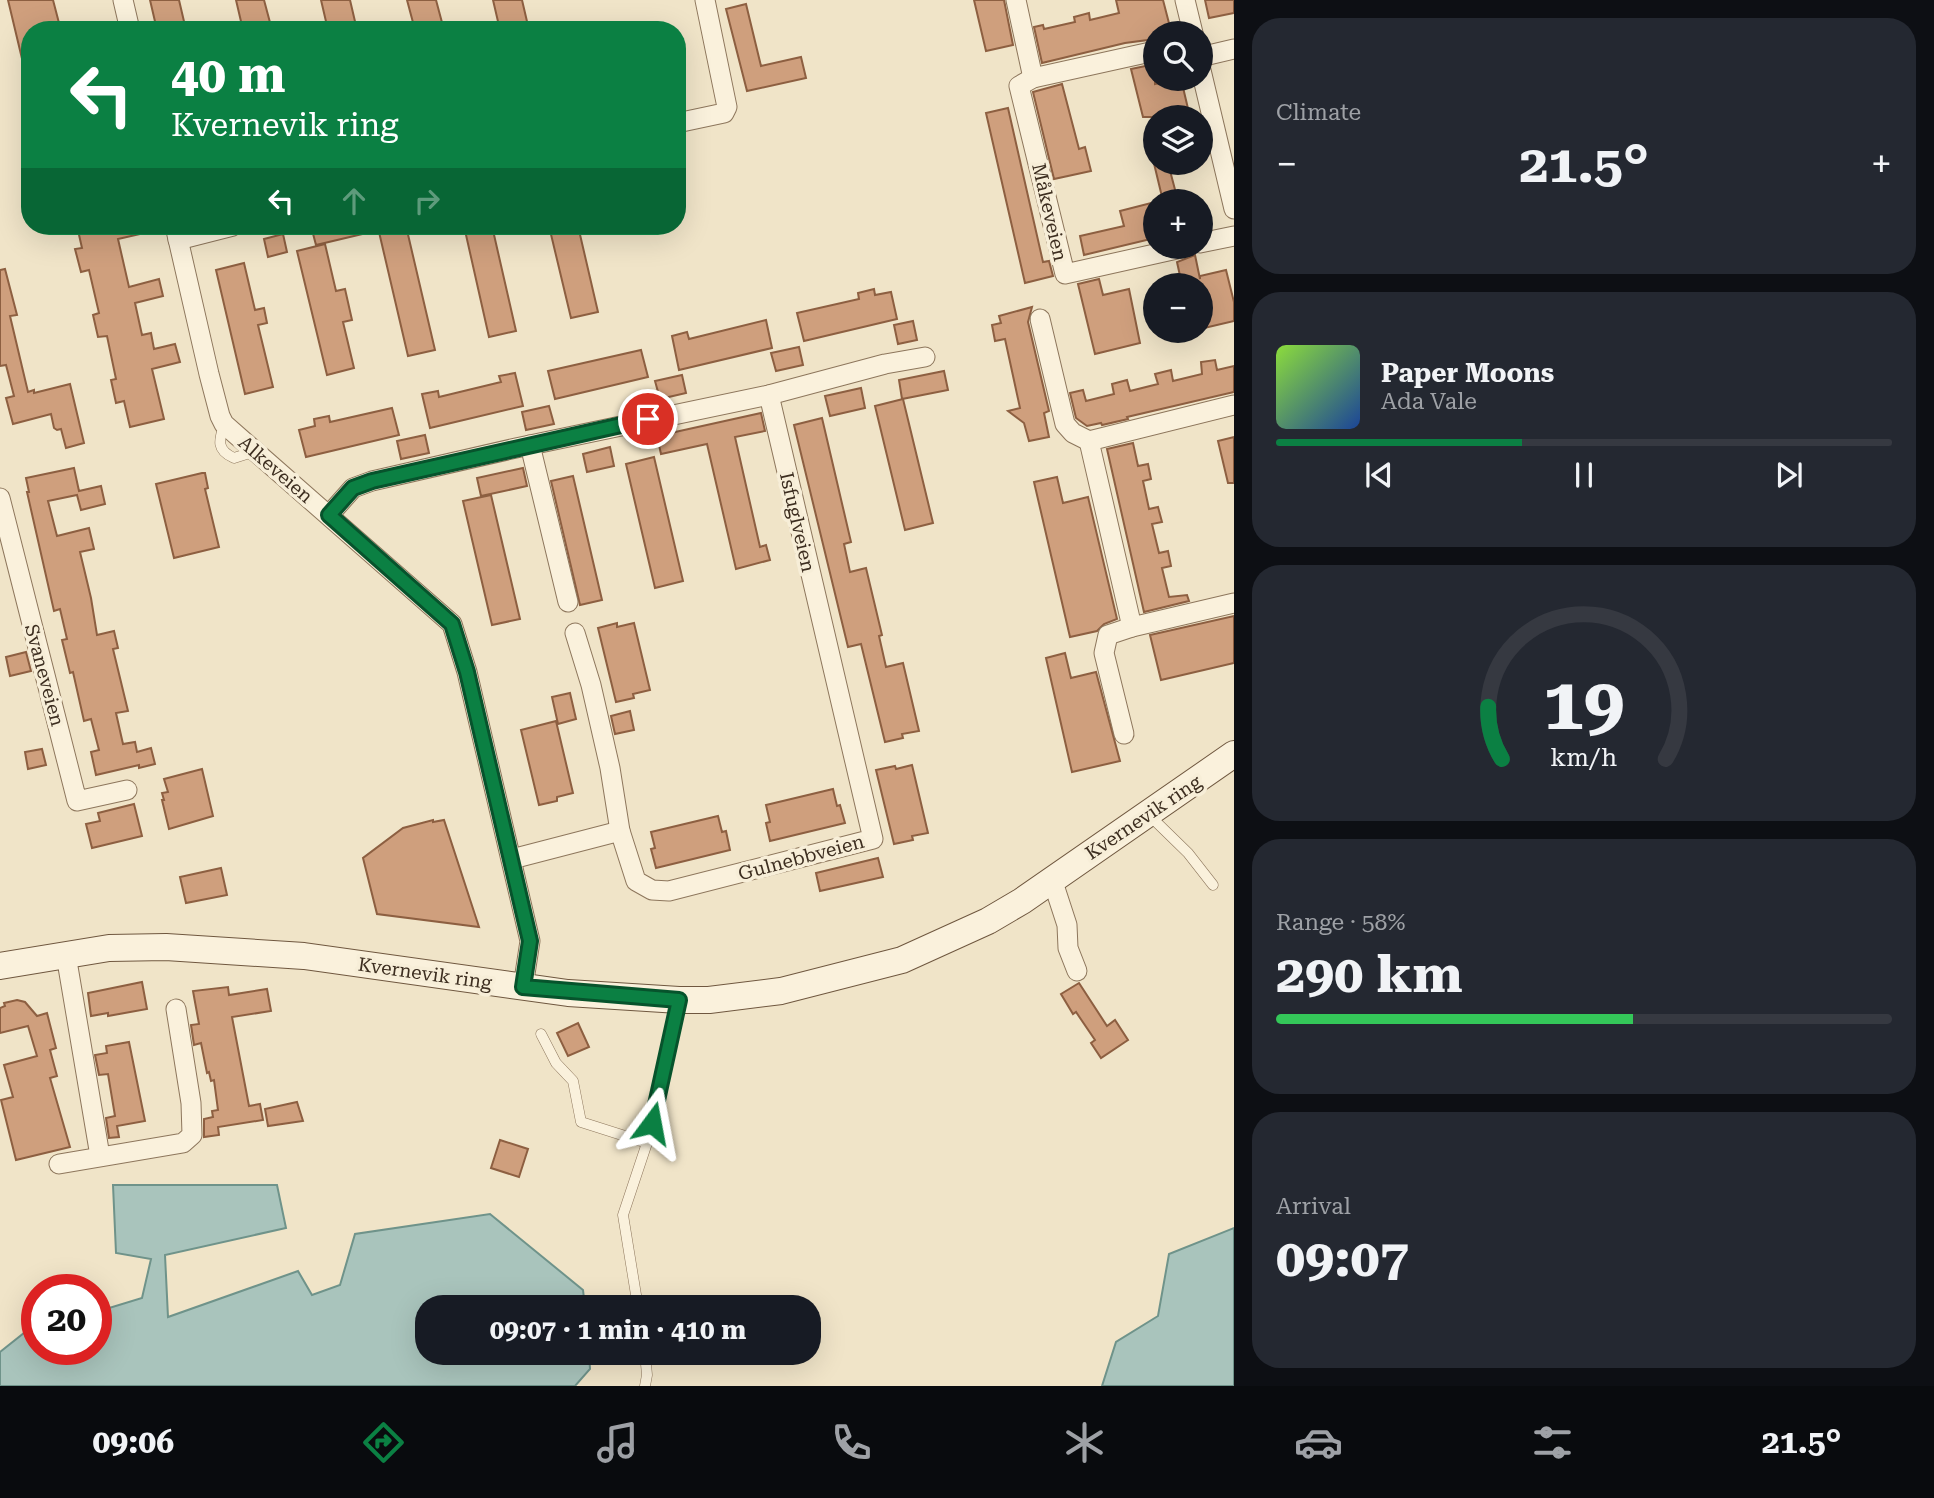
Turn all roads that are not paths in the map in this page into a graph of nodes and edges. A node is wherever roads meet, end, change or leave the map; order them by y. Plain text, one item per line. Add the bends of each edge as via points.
1 (123, 0) edge
2 (705, 0) edge
3 (1016, 0) edge
4 (1185, 0) edge
5 (128, 21) edge
6 (1190, 21) edge
7 (1234, 49) edge
8 (1143, 54) edge
9 (1213, 54) edge
10 (1033, 78) junction
11 (1206, 91) edge
12 (686, 121) edge
13 (1234, 209) edge
14 (176, 235) edge
15 (1234, 236) edge
16 (1213, 240) edge
17 (1143, 257) edge
18 (1040, 319) dead end
19 (925, 356) dead end
20 (769, 395) junction
21 (1234, 405) edge
22 (1089, 440) junction
23 (530, 444) junction
24 (0, 498) edge
25 (329, 515) junction
26 (568, 602) dead end
27 (1234, 603) edge
28 (1132, 627) junction
29 (575, 632) dead end
30 (828, 650) joint
31 (1124, 734) dead end
32 (1234, 754) edge
33 (127, 790) dead end
34 (1149, 815) junction
35 (620, 831) junction
36 (512, 859) junction
37 (1052, 878) junction
38 (1213, 885) dead end
39 (66, 955) junction
40 (0, 966) edge
41 (1077, 971) dead end
42 (523, 987) junction
43 (679, 1000) junction
44 (176, 1009) dead end
45 (541, 1034) dead end
46 (647, 1143) junction
47 (100, 1156) junction
48 (59, 1164) dead end
49 (636, 1295) edge
50 (646, 1365) edge
51 (645, 1386) edge

1 - 5 street
2 - 12 street via 727,107 724,113
3 - 10 street
4 - 6 street
7 - 9 street
8 - 10 street
10 - 17 street, Måkeveien via 1019,86 1065,274
11 - 13 street
14 - 25 street, Alkeveien via 224,424
15 - 16 street
18 - 22 street via 1065,424
19 - 20 street
20 - 23 street
20 - 30 street, Isfuglveien
21 - 22 street
22 - 28 street
23 - 25 street via 372,481 353,488
23 - 26 street
24 - 33 street, Svaneveien via 77,801
25 - 36 street, Alkeveien via 452,624
27 - 28 street
28 - 31 street via 1108,635 1104,653
29 - 35 street, Gulnebbveien via 610,768
30 - 35 street, Gulnebbveien via 873,839 669,891 652,890 636,881
32 - 34 main road, Kvernevik ring
34 - 37 main road, Kvernevik ring
34 - 38 lane
35 - 36 street
36 - 42 street, Alkeveien via 530,941
37 - 41 street
37 - 43 main road, Kvernevik ring via 988,921 902,960 781,991
39 - 40 main road, Kvernevik ring
39 - 42 main road, Kvernevik ring via 109,948 166,947 304,956
39 - 47 street
42 - 43 main road, Kvernevik ring
43 - 46 lane
44 - 47 street via 192,1135 183,1143
45 - 46 lane via 556,1063 573,1081 581,1122
46 - 49 lane via 623,1215
47 - 48 street
50 - 51 lane

